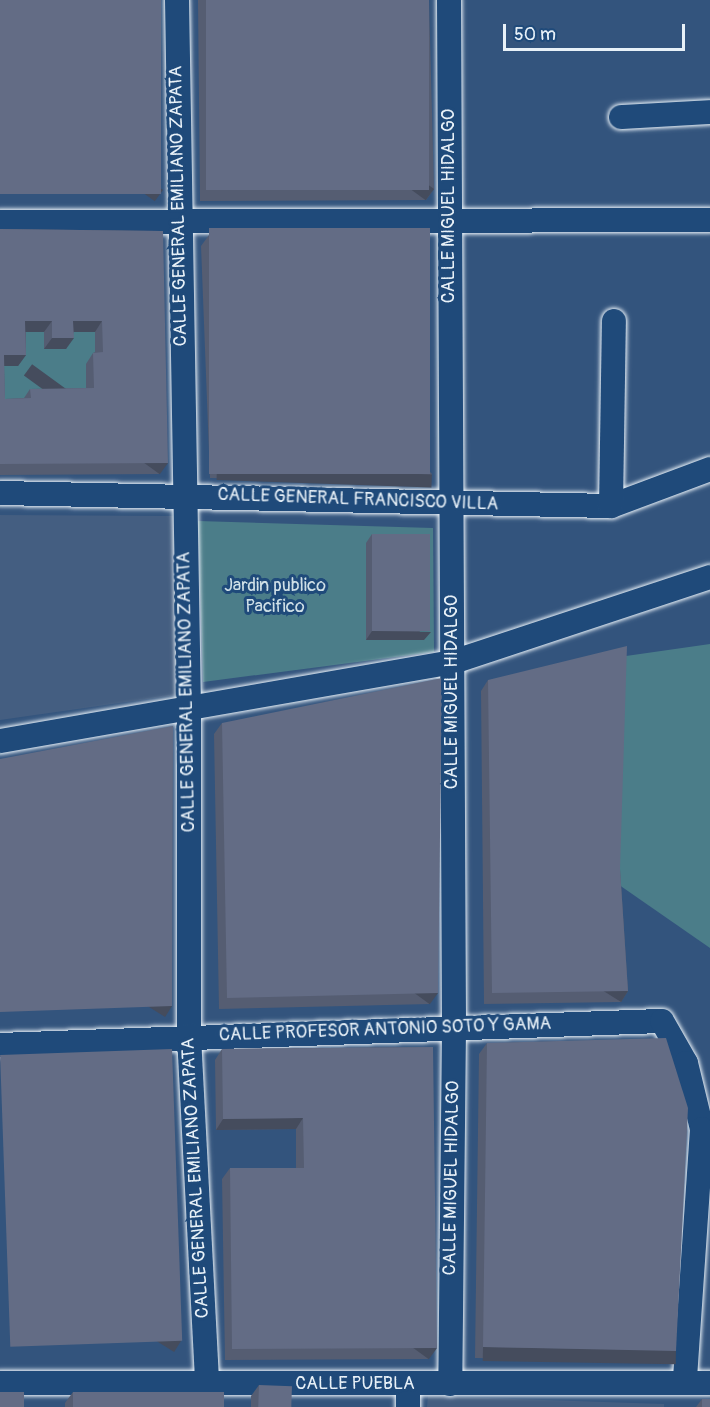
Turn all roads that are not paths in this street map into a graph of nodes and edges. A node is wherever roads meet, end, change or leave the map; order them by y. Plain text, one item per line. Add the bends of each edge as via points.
1 (177, 0) edge
2 (449, 0) edge
3 (710, 112) edge
4 (621, 117) dead end
5 (448, 219) junction
6 (179, 220) junction
7 (710, 220) edge
8 (0, 222) edge
9 (614, 321) dead end
10 (710, 469) edge
11 (0, 493) edge
12 (184, 495) junction
13 (451, 505) junction
14 (611, 506) junction
15 (710, 577) edge
16 (453, 662) junction
17 (189, 708) junction
18 (0, 741) edge
19 (454, 1028) junction
20 (189, 1036) junction
21 (0, 1045) edge
22 (685, 1381) junction
23 (0, 1383) edge
24 (207, 1383) junction
25 (710, 1383) edge
26 (450, 1384) junction
27 (408, 1395) edge

1 - 6 street, CALLE GENERAL EMILIANO ZAPATA
2 - 5 street, CALLE MIGUEL HIDALGO
3 - 4 street
5 - 6 street
5 - 7 street
5 - 13 street, CALLE MIGUEL HIDALGO
6 - 8 street
6 - 12 street, CALLE GENERAL EMILIANO ZAPATA
9 - 14 street
10 - 14 street, CALLE GENERAL FRANCISCO VILLA
11 - 12 street, CALLE GENERAL FRANCISCO VILLA
12 - 13 street, CALLE GENERAL FRANCISCO VILLA
12 - 17 street, CALLE GENERAL EMILIANO ZAPATA
13 - 14 street, CALLE GENERAL FRANCISCO VILLA
13 - 16 street, CALLE MIGUEL HIDALGO
15 - 16 street
16 - 17 street
16 - 19 street, CALLE MIGUEL HIDALGO
17 - 18 street
17 - 20 street, CALLE GENERAL EMILIANO ZAPATA
19 - 20 street, CALLE PROFESOR ANTONIO SOTO Y GAMA
19 - 22 street, CALLE PROFESOR ANTONIO SOTO Y GAMA via 662,1022 686,1063 702,1129
19 - 26 street, CALLE MIGUEL HIDALGO
20 - 21 street, CALLE PROFESOR ANTONIO SOTO Y GAMA
20 - 24 street, CALLE GENERAL EMILIANO ZAPATA
22 - 25 street, CALLE PUEBLA
22 - 26 street, CALLE PUEBLA
23 - 24 street, CALLE PUEBLA
24 - 27 street, CALLE PUEBLA
26 - 27 street, CALLE PUEBLA

